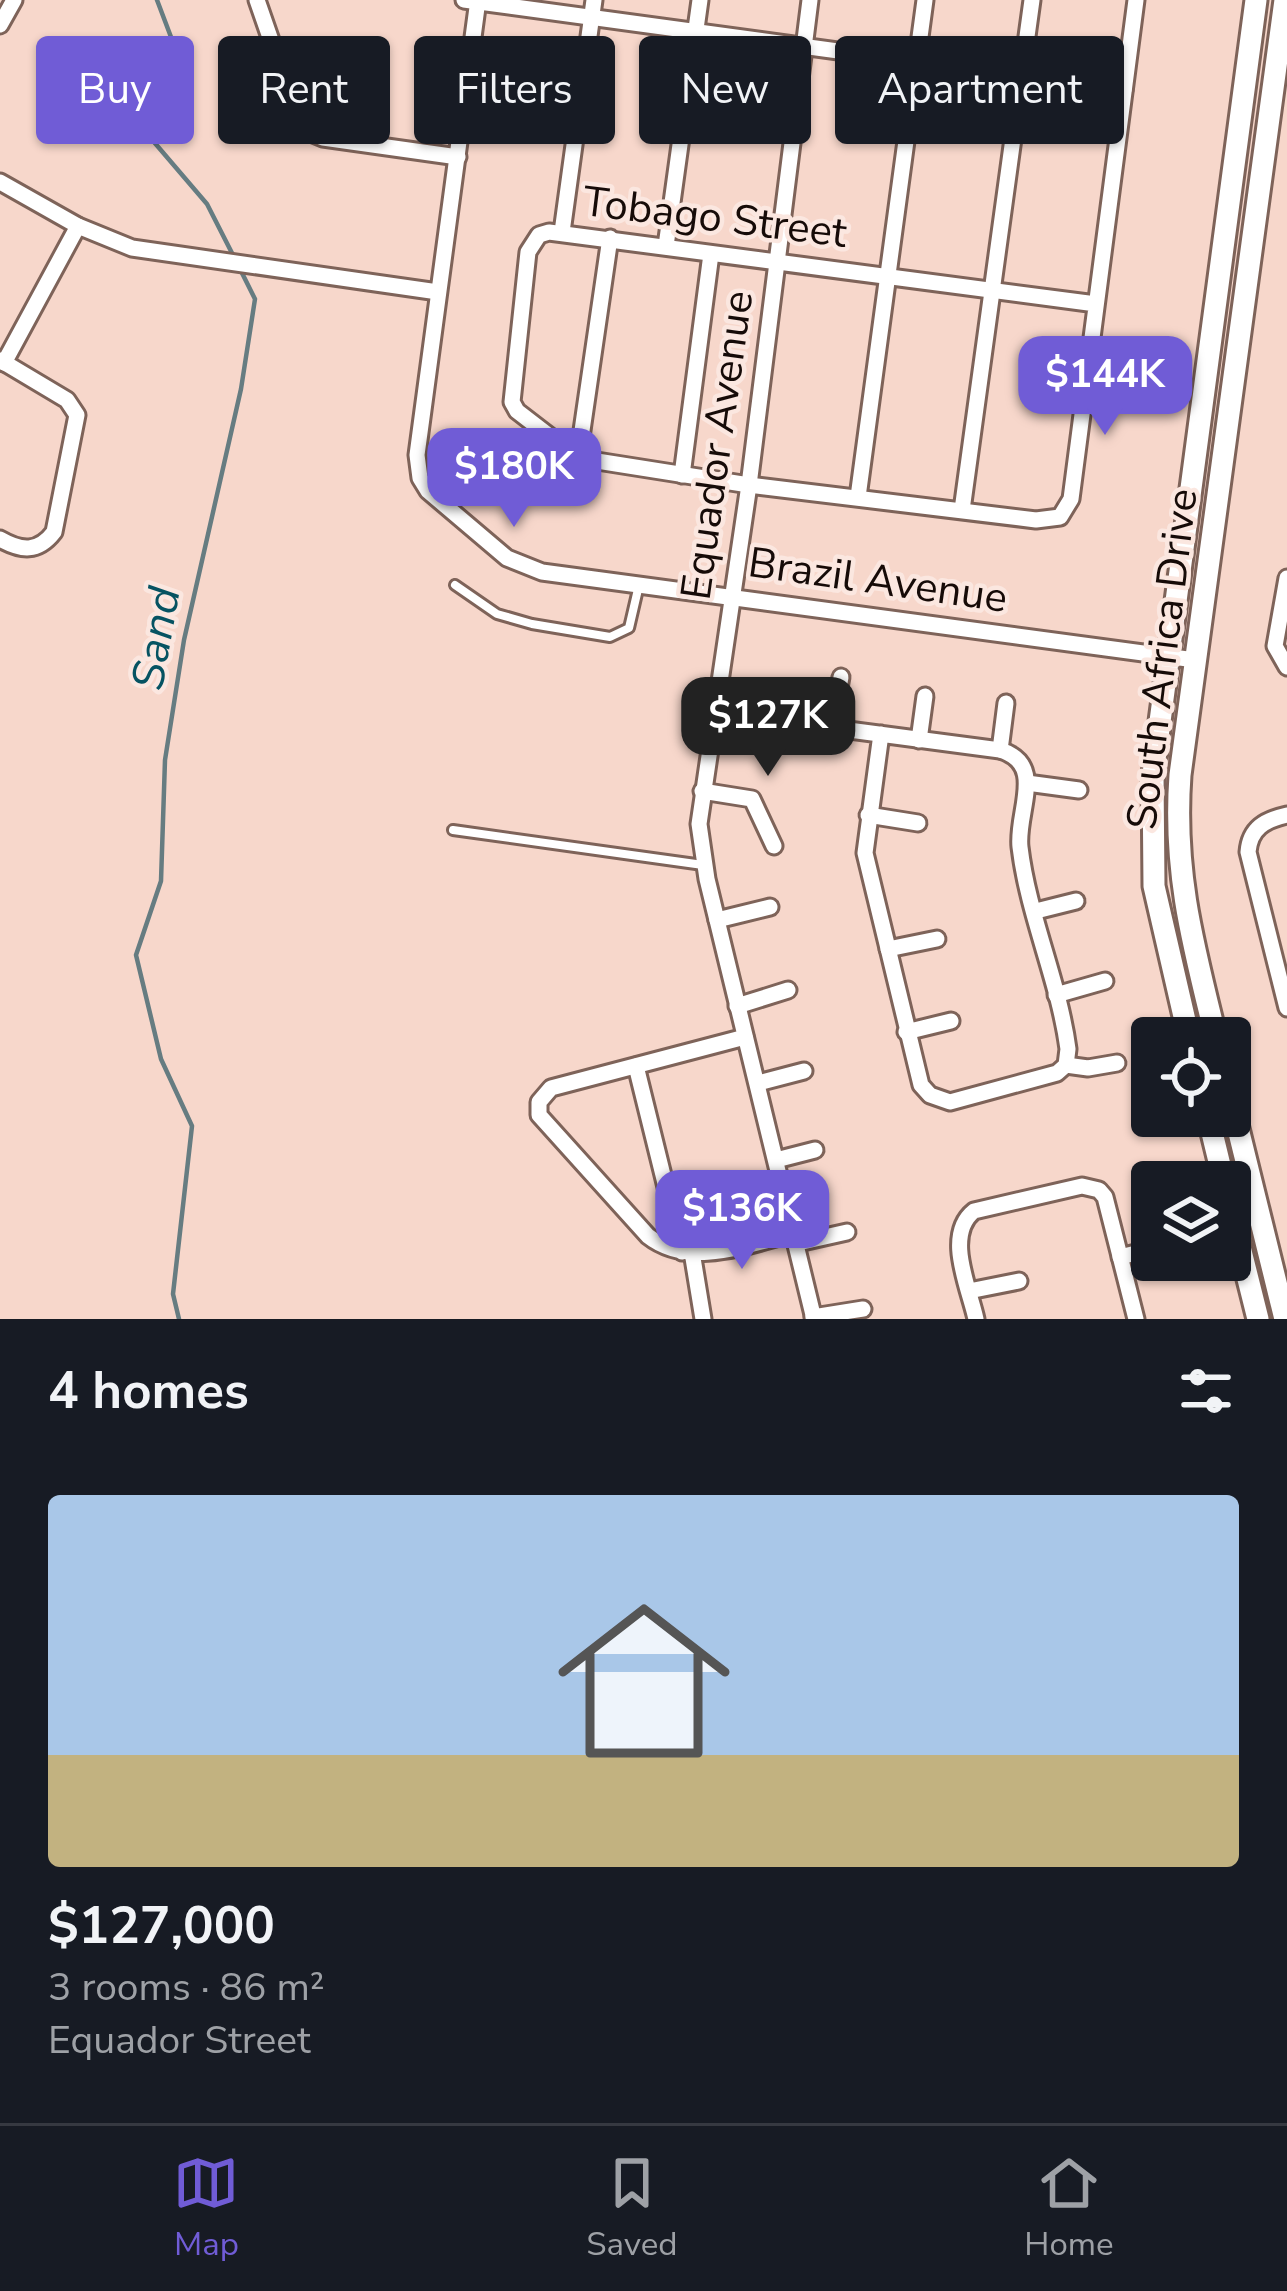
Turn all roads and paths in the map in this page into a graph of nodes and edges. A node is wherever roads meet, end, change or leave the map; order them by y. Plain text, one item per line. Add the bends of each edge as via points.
1 (14, 0) edge
2 (257, 0) edge
3 (594, 0) edge
4 (700, 0) edge
5 (810, 0) edge
6 (925, 0) edge
7 (1032, 0) edge
8 (1136, 0) edge
9 (1256, 0) edge
10 (1285, 0) edge
11 (473, 1) edge
12 (592, 18) junction
13 (0, 25) edge
14 (695, 31) junction
15 (734, 36) edge
16 (805, 36) edge
17 (920, 36) edge
18 (1027, 36) edge
19 (1124, 90) edge
20 (792, 144) edge
21 (905, 144) edge
22 (1012, 144) edge
23 (1117, 144) edge
24 (458, 157) junction
25 (0, 182) edge
26 (78, 226) junction
27 (562, 232) junction
28 (610, 238) junction
29 (667, 246) junction
30 (711, 254) junction
31 (778, 260) junction
32 (886, 274) junction
33 (991, 290) junction
34 (438, 292) junction
35 (1096, 304) junction
36 (2, 362) edge
37 (578, 458) junction
38 (682, 475) junction
39 (749, 485) junction
40 (859, 497) junction
41 (962, 510) junction
42 (0, 539) edge
43 (1287, 578) edge
44 (639, 584) junction
45 (455, 585) dead end
46 (730, 596) junction
47 (1168, 656) junction
48 (1195, 660) junction
49 (1287, 667) edge
50 (841, 677) dead end
51 (925, 696) dead end
52 (1006, 704) dead end
53 (713, 712) junction
54 (832, 728) junction
55 (880, 734) junction
56 (919, 740) junction
57 (1000, 750) junction
58 (1027, 783) junction
59 (1079, 790) dead end
60 (702, 791) junction
61 (868, 815) junction
62 (1287, 815) edge
63 (917, 823) dead end
64 (453, 830) dead end
65 (774, 846) dead end
66 (704, 865) junction
67 (1076, 901) dead end
68 (770, 907) dead end
69 (1036, 911) junction
70 (717, 920) junction
71 (938, 939) dead end
72 (887, 949) junction
73 (1106, 981) dead end
74 (788, 990) dead end
75 (1056, 995) junction
76 (737, 1006) junction
77 (1287, 1008) edge
78 (1184, 1017) edge
79 (1211, 1017) edge
80 (951, 1021) dead end
81 (906, 1032) junction
82 (745, 1037) junction
83 (1117, 1063) dead end
84 (1066, 1065) junction
85 (636, 1066) junction
86 (804, 1071) dead end
87 (758, 1082) junction
88 (1240, 1137) edge
89 (814, 1150) dead end
90 (776, 1160) junction
91 (847, 1232) dead end
92 (796, 1238) junction
93 (687, 1252) junction
94 (1131, 1255) edge
95 (1120, 1257) junction
96 (1018, 1281) dead end
97 (1248, 1281) edge
98 (969, 1291) junction
99 (863, 1309) dead end
100 (814, 1318) edge
101 (703, 1319) edge
102 (976, 1319) edge
103 (1136, 1319) edge
104 (1258, 1319) edge
105 (1285, 1319) edge

1 - 13 street
2 - 24 street via 306,131
3 - 12 street
4 - 14 street
5 - 16 street, Equador Avenue
6 - 17 street
7 - 18 street
8 - 19 street
9 - 47 street, South Africa Drive
10 - 48 street, South Africa Drive
11 - 12 street
11 - 24 street, Brazil Avenue
12 - 14 street
12 - 27 street
14 - 15 street
14 - 29 street
20 - 31 street, Equador Avenue
21 - 32 street
22 - 33 street
23 - 35 street
24 - 34 street, Brazil Avenue
25 - 26 street
26 - 34 street via 131,248
26 - 36 street
27 - 28 street, Tobago Street
27 - 37 street, Tobago Street via 539,236 528,252 512,391 517,411
28 - 29 street, Tobago Street
28 - 37 street
29 - 30 street, Tobago Street
30 - 31 street, Tobago Street
30 - 38 street
31 - 32 street, Tobago Street
31 - 39 street, Equador Avenue
32 - 33 street, Tobago Street
32 - 40 street
33 - 35 street, Tobago Street
33 - 41 street
34 - 44 street, Brazil Avenue via 417,454 423,485 523,567
35 - 41 street, Tobago Street via 1066,511 1036,520
36 - 42 street via 67,400 77,420 54,532 29,549
37 - 38 street, Tobago Street
38 - 39 street, Tobago Street
39 - 40 street, Tobago Street
39 - 46 street, Equador Avenue
40 - 41 street, Tobago Street
43 - 49 street via 1275,646
44 - 45 lane via 628,628 610,637 497,614
44 - 46 street, Brazil Avenue
46 - 47 street, Brazil Avenue
46 - 53 street, Equador Avenue
47 - 48 street, Brazil Avenue
47 - 78 street, South Africa Drive via 1152,864
48 - 79 street, South Africa Drive via 1177,839
50 - 54 street
51 - 56 street
52 - 57 street
53 - 54 street
53 - 60 street, Equador Avenue
54 - 55 street
55 - 56 street
55 - 61 street
56 - 57 street
57 - 58 street via 1020,760
58 - 59 street
58 - 69 street via 1020,846
60 - 65 street via 752,799
60 - 66 street, Equador Avenue
61 - 63 street
61 - 72 street via 866,860
62 - 77 street via 1258,826 1248,852
64 - 66 lane
66 - 70 street, Equador Avenue
67 - 69 street
68 - 70 street
69 - 75 street
70 - 76 street, Equador Avenue
71 - 72 street
72 - 81 street
73 - 75 street
74 - 76 street
75 - 84 street
76 - 82 street, Equador Avenue
80 - 81 street
81 - 84 street via 921,1084 942,1101 1041,1079
82 - 85 street
82 - 87 street, Equador Avenue
83 - 84 street
85 - 93 street
85 - 93 street via 551,1088 539,1115 648,1236
86 - 87 street
87 - 90 street, Equador Avenue
88 - 105 street
89 - 90 street
90 - 92 street, Equador Avenue
91 - 92 street
92 - 93 street
92 - 100 street, Equador Avenue
93 - 101 street
94 - 95 street
95 - 98 street via 1102,1192 1073,1187 968,1215 958,1237
95 - 103 street
96 - 98 street
97 - 104 street
98 - 102 street
99 - 100 street

